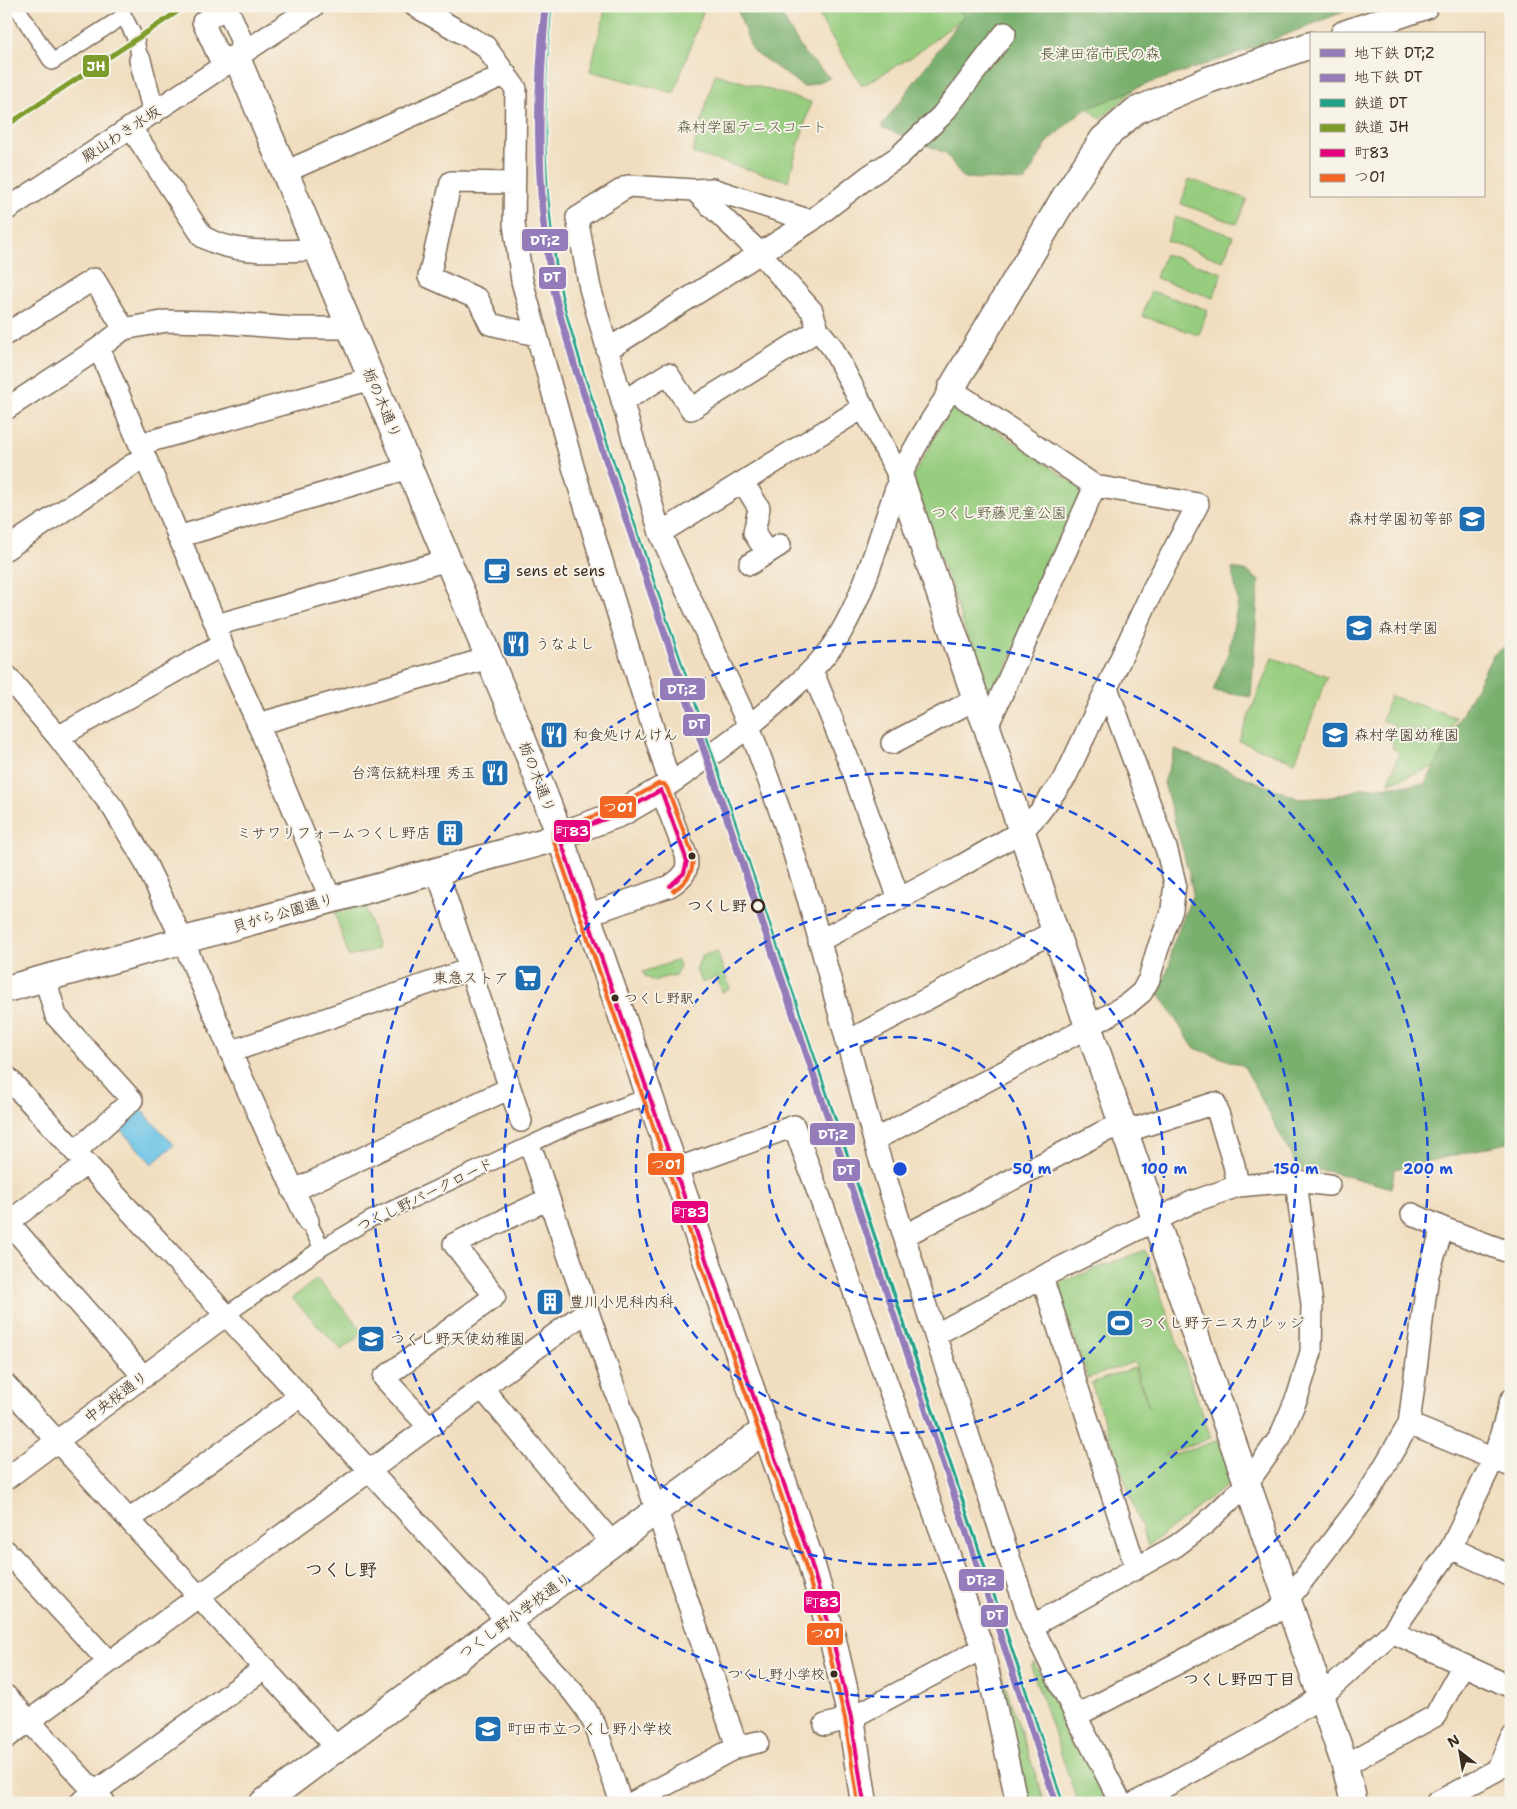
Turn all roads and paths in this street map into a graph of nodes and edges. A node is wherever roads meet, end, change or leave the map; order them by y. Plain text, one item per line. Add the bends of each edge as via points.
1 (16, 6) edge
2 (314, 6) edge
3 (415, 6) edge
4 (1424, 6) edge
5 (1350, 32) edge
6 (1005, 33) dead end
7 (1310, 45) edge
8 (237, 58) junction
9 (140, 60) joint
10 (506, 74) junction
11 (154, 113) junction
12 (131, 128) junction
13 (285, 172) junction
14 (513, 183) junction
15 (694, 190) junction
16 (6, 210) edge
17 (811, 221) junction
18 (318, 250) junction
19 (761, 254) junction
20 (350, 328) junction
21 (124, 329) junction
22 (818, 330) junction
23 (6, 334) edge
24 (536, 335) junction
25 (99, 348) junction
26 (607, 350) junction
27 (372, 379) junction
28 (951, 389) junction
29 (622, 402) junction
30 (864, 407) junction
31 (6, 409) edge
32 (142, 451) junction
33 (409, 468) junction
34 (900, 478) junction
35 (743, 482) junction
36 (1095, 486) junction
37 (660, 533) junction
38 (178, 537) junction
39 (6, 549) edge
40 (766, 554) dead end
41 (448, 560) junction
42 (219, 635) junction
43 (489, 658) junction
44 (812, 670) junction
45 (6, 675) edge
46 (1107, 688) junction
47 (16, 698) edge
48 (976, 699) junction
49 (258, 724) junction
50 (987, 727) junction
51 (743, 731) junction
52 (58, 737) junction
53 (892, 743) dead end
54 (670, 784) junction
55 (1022, 831) junction
56 (559, 836) junction
57 (436, 871) junction
58 (899, 899) junction
59 (331, 900) junction
60 (587, 915) junction
61 (1055, 931) junction
62 (183, 941) junction
63 (819, 941) junction
64 (470, 969) junction
65 (45, 978) junction
66 (6, 989) edge
67 (1089, 1027) junction
68 (846, 1042) junction
69 (230, 1052) junction
70 (9, 1085) edge
71 (510, 1088) junction
72 (638, 1100) dead end
73 (521, 1120) joint
74 (1123, 1124) junction
75 (874, 1140) junction
76 (532, 1150) junction
77 (81, 1158) junction
78 (676, 1169) junction
79 (1296, 1181) junction
80 (1329, 1185) dead end
81 (1238, 1186) junction
82 (294, 1191) junction
83 (548, 1199) junction
84 (1412, 1214) dead end
85 (1156, 1219) junction
86 (308, 1222) joint
87 (7, 1223) edge
88 (1443, 1228) junction
89 (904, 1236) junction
90 (322, 1248) junction
91 (1511, 1253) edge
92 (1042, 1278) junction
93 (587, 1311) junction
94 (226, 1315) junction
95 (934, 1335) junction
96 (144, 1376) junction
97 (6, 1385) edge
98 (482, 1388) junction
99 (300, 1396) junction
100 (1511, 1400) edge
101 (1409, 1424) junction
102 (429, 1427) junction
103 (766, 1429) junction
104 (57, 1441) junction
105 (1502, 1462) edge
106 (369, 1471) junction
107 (6, 1479) edge
108 (1246, 1486) junction
109 (657, 1511) junction
110 (129, 1520) junction
111 (613, 1544) junction
112 (1451, 1548) junction
113 (6, 1551) edge
114 (1136, 1569) junction
115 (1511, 1576) edge
116 (199, 1596) junction
117 (1287, 1601) junction
118 (507, 1622) junction
119 (1032, 1626) junction
120 (1392, 1632) junction
121 (983, 1648) junction
122 (109, 1662) junction
123 (1463, 1665) junction
124 (265, 1668) junction
125 (1511, 1687) edge
126 (6, 1696) edge
127 (1321, 1697) junction
128 (1076, 1716) junction
129 (851, 1718) junction
130 (30, 1721) junction
131 (825, 1725) dead end
132 (6, 1738) edge
133 (1511, 1738) edge
134 (758, 1742) dead end
135 (737, 1747) junction
136 (337, 1748) junction
137 (1345, 1765) junction
138 (94, 1799) edge
139 (263, 1803) edge
140 (621, 1803) edge
141 (632, 1803) edge
142 (864, 1803) edge
143 (1017, 1803) edge
144 (1121, 1803) edge
145 (1135, 1803) edge
146 (1354, 1803) edge
147 (1436, 1803) edge

1 - 9 street via 52,62 124,16 136,40
2 - 8 street, 殿山わき水坂
3 - 10 street via 485,46
4 - 5 street
6 - 17 street via 924,134
7 - 28 street via 1208,80 1135,111 1103,139 1066,195
8 - 11 street, 殿山わき水坂
8 - 13 street, 栃の木通り
9 - 11 street
10 - 13 street
10 - 14 street via 516,89
11 - 12 street, 殿山わき水坂
12 - 16 street, 殿山わき水坂
12 - 18 street via 203,237 216,244 256,251
13 - 18 street, 栃の木通り
14 - 24 street via 514,224 522,281
14 - 24 street via 451,182 430,276 478,299 490,324
15 - 17 street via 712,189
15 - 19 street
15 - 26 street via 628,186 577,218 590,288
17 - 19 street
18 - 20 street, 栃の木通り
19 - 22 street via 812,311
19 - 26 street
20 - 21 street via 167,321
20 - 27 street, 栃の木通り
21 - 23 street via 94,279
21 - 25 street
22 - 29 street via 691,409 668,374
22 - 30 street via 832,347
24 - 54 street
25 - 31 street
25 - 32 street
26 - 29 street
27 - 32 street
27 - 33 street, 栃の木通り
28 - 34 street
28 - 36 street
29 - 37 street
30 - 34 street
30 - 35 street
32 - 38 street
32 - 39 street
33 - 38 street
33 - 41 street, 栃の木通り
34 - 44 street via 854,608 840,635
34 - 48 street
35 - 37 street
35 - 40 street via 759,508 754,533
36 - 46 street via 1198,504 1154,587
36 - 50 street
37 - 51 street
38 - 42 street
41 - 42 street
41 - 43 street, 栃の木通り
42 - 49 street
42 - 52 street
43 - 49 street
43 - 56 street, 栃の木通り
44 - 51 street
44 - 58 street
45 - 47 street
46 - 55 street via 1065,778
46 - 67 street via 1167,851 1175,883 1172,910 1142,992
47 - 52 street
48 - 50 street
48 - 53 street
49 - 59 street
50 - 55 street
51 - 54 street
51 - 63 street via 785,826
52 - 62 street via 113,808 144,858
54 - 56 street, 貝がら公園通り via 621,813
54 - 60 street via 688,864 686,872 670,886
55 - 58 street
55 - 61 street
56 - 57 street, 貝がら公園通り
56 - 60 street, 栃の木通り
57 - 59 street, 貝がら公園通り
57 - 64 street
58 - 63 street
59 - 62 street, 貝がら公園通り
60 - 78 street, 栃の木通り
61 - 67 street
61 - 68 street
62 - 65 street, 貝がら公園通り
62 - 69 street
63 - 68 street
64 - 69 street
64 - 71 street
65 - 66 street, 貝がら公園通り
65 - 77 street via 56,1016 132,1100
67 - 74 street
67 - 75 street
68 - 75 street
69 - 82 street
70 - 77 street
71 - 73 street
71 - 82 street
72 - 76 street, つくし野パークロード via 576,1123
73 - 76 street
74 - 81 street via 1137,1128 1215,1103
74 - 85 street
74 - 89 street
75 - 89 street
76 - 83 street
76 - 90 street, つくし野パークロード via 371,1219
77 - 87 street
77 - 94 street
78 - 103 street, 栃の木通り
78 - 121 street via 794,1126
79 - 80 street
79 - 81 street
79 - 108 street via 1312,1305 1311,1352 1298,1395 1280,1437
81 - 85 street
82 - 86 street
83 - 93 street
83 - 102 street via 454,1244 495,1296 384,1378
84 - 88 street
85 - 92 street
85 - 108 street
86 - 90 street
87 - 96 street
88 - 91 street
88 - 101 street via 1428,1274
89 - 95 street
90 - 94 street, つくし野パークロード
92 - 95 street
92 - 114 street
93 - 98 street
93 - 109 street
94 - 96 street, 中央桜通り
94 - 99 street
95 - 119 street
96 - 104 street, 中央桜通り
97 - 104 street
98 - 102 street
98 - 111 street
99 - 106 street
99 - 110 street
100 - 105 street
101 - 105 street
101 - 117 street via 1366,1497
102 - 106 street
103 - 109 street, つくし野小学校通り
103 - 129 street, 栃の木通り via 810,1559
104 - 107 street, 中央桜通り
104 - 110 street
105 - 112 street
106 - 116 street
106 - 118 street
108 - 114 street via 1176,1546
108 - 117 street
109 - 111 street, つくし野小学校通り
109 - 135 street
110 - 116 street
111 - 118 street, つくし野小学校通り
112 - 115 street
112 - 120 street
113 - 122 street
114 - 119 street
116 - 122 street
116 - 124 street
117 - 127 street
117 - 128 street via 1274,1612
118 - 136 street, つくし野小学校通り
118 - 140 street via 585,1708 595,1725
119 - 128 street
120 - 123 street
120 - 127 street
121 - 129 street
121 - 143 street
122 - 130 street
123 - 125 street
123 - 137 street via 1435,1716
124 - 136 street
124 - 138 street
126 - 130 street
127 - 137 street
127 - 145 street
128 - 144 street
129 - 131 street
129 - 142 street, 栃の木通り
130 - 132 street
130 - 138 street
133 - 147 street via 1497,1770
134 - 135 street
135 - 141 street
136 - 139 street, つくし野小学校通り
137 - 146 street

